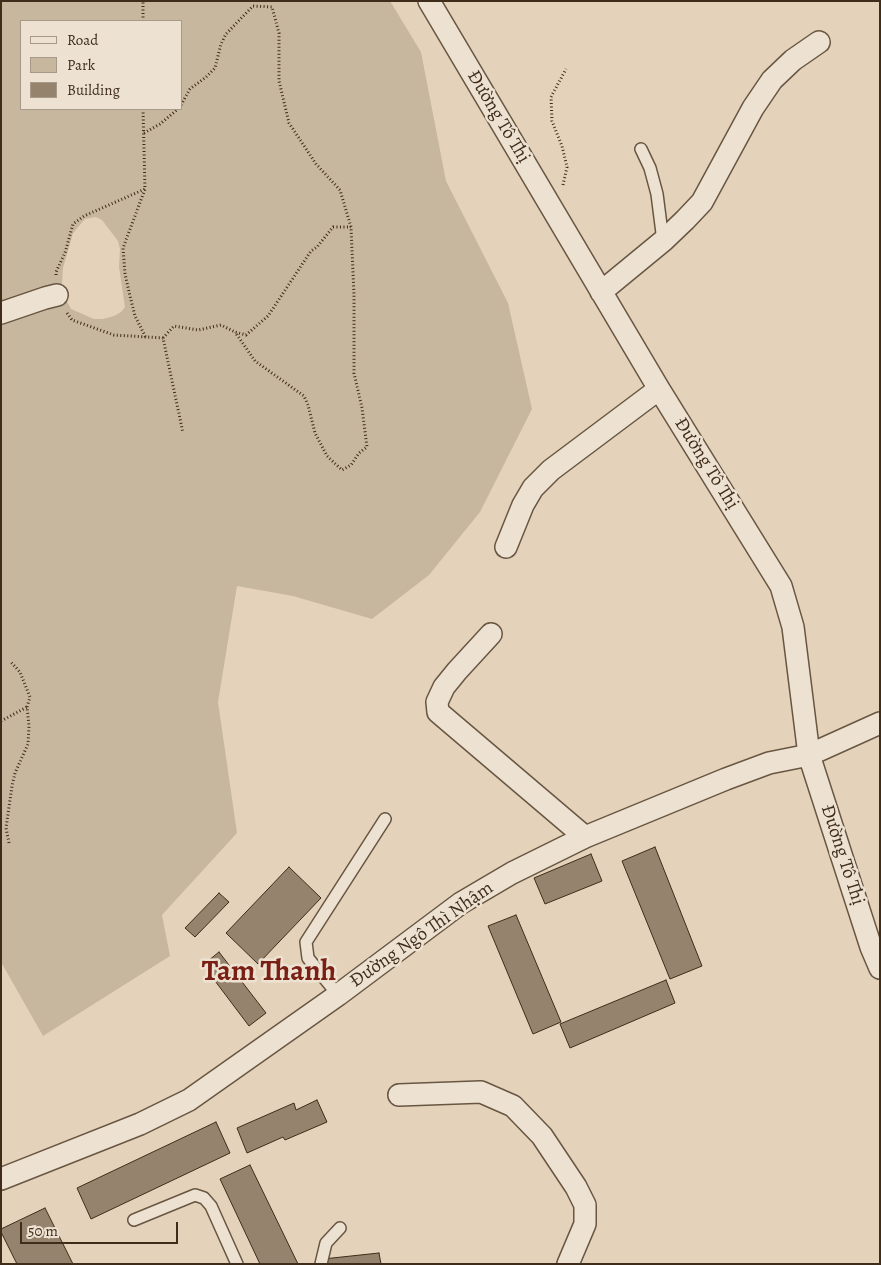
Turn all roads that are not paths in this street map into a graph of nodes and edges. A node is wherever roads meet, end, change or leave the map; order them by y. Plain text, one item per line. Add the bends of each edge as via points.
1 (430, 1) edge
2 (819, 42) dead end
3 (641, 149) dead end
4 (663, 241) junction
5 (601, 292) junction
6 (57, 295) road end
7 (1, 313) edge
8 (659, 389) junction
9 (506, 547) dead end
10 (491, 634) dead end
11 (880, 723) edge
12 (809, 755) junction
13 (385, 819) dead end
14 (585, 837) junction
15 (876, 944) edge
16 (880, 968) edge
17 (338, 995) junction
18 (399, 1096) dead end
19 (1, 1179) edge
20 (134, 1220) dead end
21 (340, 1228) dead end
22 (235, 1261) edge
23 (223, 1264) edge
24 (322, 1264) edge
25 (568, 1264) edge

1 - 5 street, Đường Tô Thị
2 - 4 street via 772,80 753,108 702,202
3 - 4 lane via 657,194
4 - 5 street
5 - 8 street, Đường Tô Thị
6 - 7 street
8 - 9 street via 551,470 533,488
8 - 12 street, Đường Tô Thị via 781,586 793,627
10 - 14 street via 444,687 437,702 438,712
11 - 12 street, Đường Ngô Thì Nhậm
12 - 14 street, Đường Ngô Thì Nhậm via 769,763
12 - 15 street, Đường Tô Thị
13 - 17 lane via 306,942 308,958
14 - 17 street, Đường Ngô Thì Nhậm via 512,872 460,903
15 - 16 street, Đường Tô Thị
17 - 19 street, Đường Ngô Thì Nhậm via 188,1100 140,1124
18 - 25 street via 481,1092 513,1106 542,1136 585,1205 586,1224
20 - 22 lane via 196,1195 204,1198 211,1206
21 - 24 lane via 326,1244
22 - 23 lane

